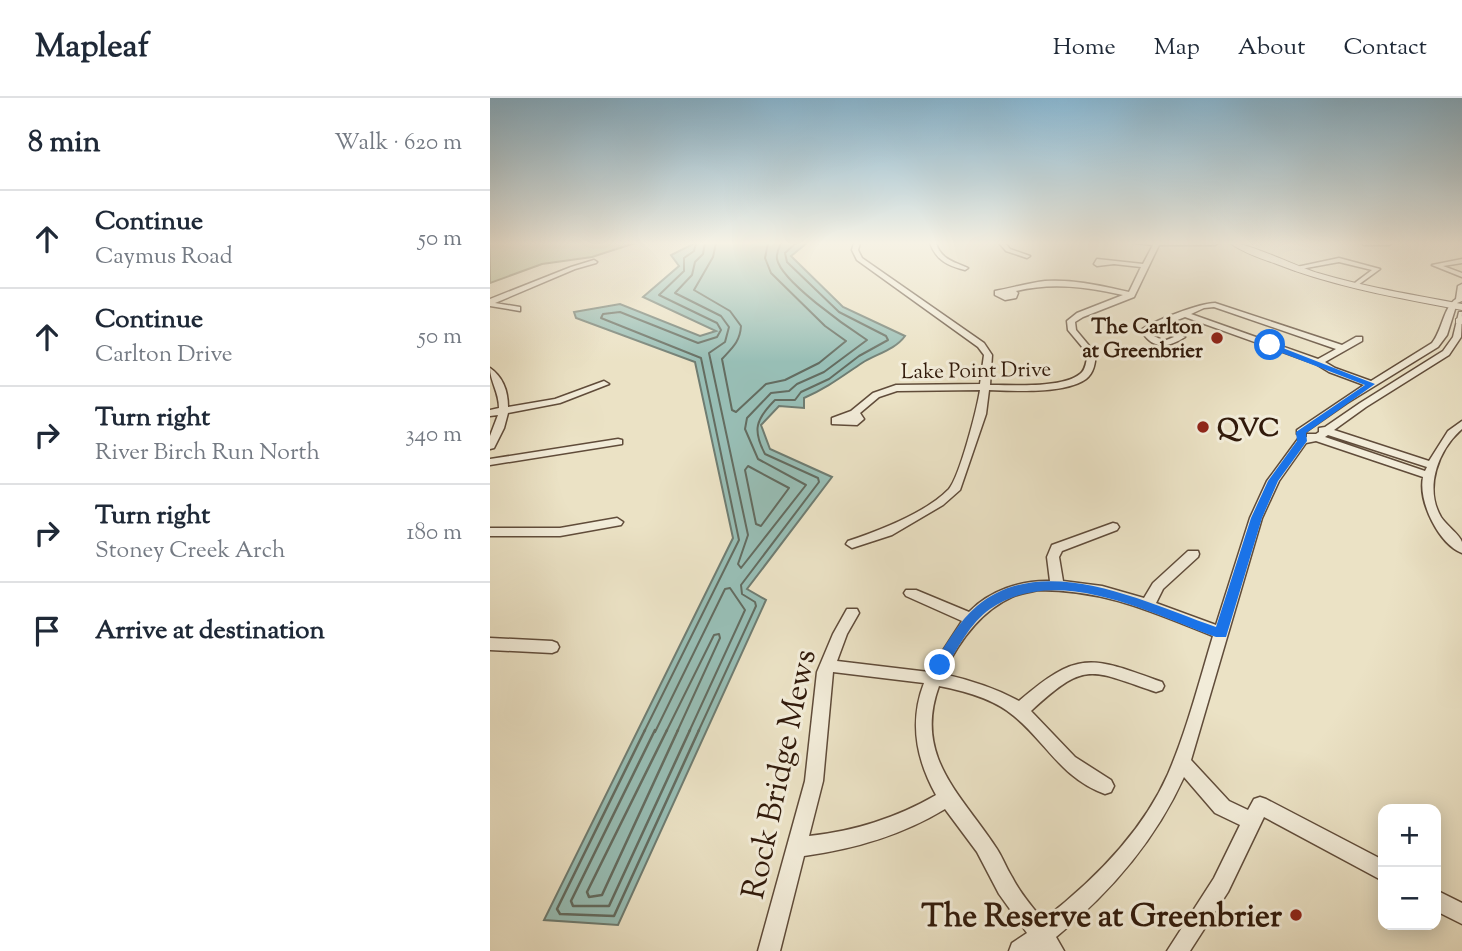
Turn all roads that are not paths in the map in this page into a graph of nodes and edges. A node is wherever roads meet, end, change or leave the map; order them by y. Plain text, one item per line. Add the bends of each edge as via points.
1 (538, 283) edge
2 (891, 283) edge
3 (1138, 283) edge
4 (1342, 283) edge
5 (1353, 283) edge
6 (1358, 284) joint
7 (1462, 286) edge
8 (1011, 290) dead end
9 (1131, 295) junction
10 (490, 303) edge
11 (1459, 303) edge
12 (517, 309) dead end
13 (1186, 315) junction
14 (1461, 318) edge
15 (1154, 326) dead end
16 (1359, 340) dead end
17 (1343, 348) junction
18 (1319, 362) junction
19 (490, 371) edge
20 (604, 384) dead end
21 (1371, 384) junction
22 (986, 386) junction
23 (503, 411) junction
24 (490, 413) edge
25 (854, 413) dead end
26 (1462, 424) edge
27 (1311, 433) junction
28 (618, 442) dead end
29 (490, 446) edge
30 (490, 462) edge
31 (1431, 470) junction
32 (617, 522) dead end
33 (1113, 527) dead end
34 (490, 532) edge
35 (852, 544) dead end
36 (1462, 549) edge
37 (1193, 554) dead end
38 (1057, 584) junction
39 (911, 593) dead end
40 (1147, 606) junction
41 (852, 613) dead end
42 (971, 619) junction
43 (1221, 633) junction
44 (490, 644) edge
45 (552, 647) dead end
46 (827, 666) junction
47 (932, 680) junction
48 (1156, 686) dead end
49 (1019, 711) junction
50 (1181, 762) junction
51 (1105, 786) dead end
52 (947, 798) junction
53 (1252, 821) junction
54 (797, 847) junction
55 (1378, 868) edge
56 (1441, 903) edge
57 (1462, 914) edge
58 (1048, 943) edge
59 (769, 951) edge
60 (1020, 951) edge
61 (1178, 951) edge

1 - 10 street
2 - 22 street via 985,349
3 - 9 street
4 - 11 street
5 - 6 street
6 - 11 street
7 - 11 street
8 - 9 street via 1062,283
9 - 22 street, Lake Point Drive via 1071,321 1072,330 1092,352 1082,378 1059,385
10 - 12 street
11 - 21 street via 1435,345
13 - 15 street
13 - 17 street via 1198,306 1215,305
13 - 18 street
14 - 27 street via 1455,343 1446,353
16 - 17 street
17 - 18 street
18 - 21 street
19 - 23 street via 503,392
20 - 23 street via 556,401
21 - 27 street
22 - 25 street, Lake Point Drive via 896,388 876,395
22 - 35 street via 956,488 888,532
23 - 24 street
23 - 29 street
26 - 31 street via 1447,439
27 - 31 street
27 - 43 street via 1286,462 1264,499
28 - 30 street
31 - 36 street via 1425,491 1433,514
32 - 34 street via 560,533
33 - 38 street via 1057,548 1053,557
37 - 40 street via 1158,586
38 - 40 street via 1094,589
38 - 42 street via 1007,593
39 - 42 street
40 - 43 street
41 - 46 street, Rock Bridge Mews
42 - 47 street
43 - 50 street
44 - 45 street
46 - 47 street via 875,668
46 - 54 street, Rock Bridge Mews via 814,781
47 - 49 street via 994,696
47 - 52 street via 924,708 925,744
48 - 49 street via 1109,669 1074,669 1056,678
49 - 51 street via 1068,763
50 - 53 street via 1222,807
50 - 58 street via 1131,849
52 - 54 street via 886,831
52 - 58 street
53 - 55 street via 1261,805
53 - 61 street via 1221,885
54 - 59 street, Rock Bridge Mews
56 - 57 street
58 - 60 street

